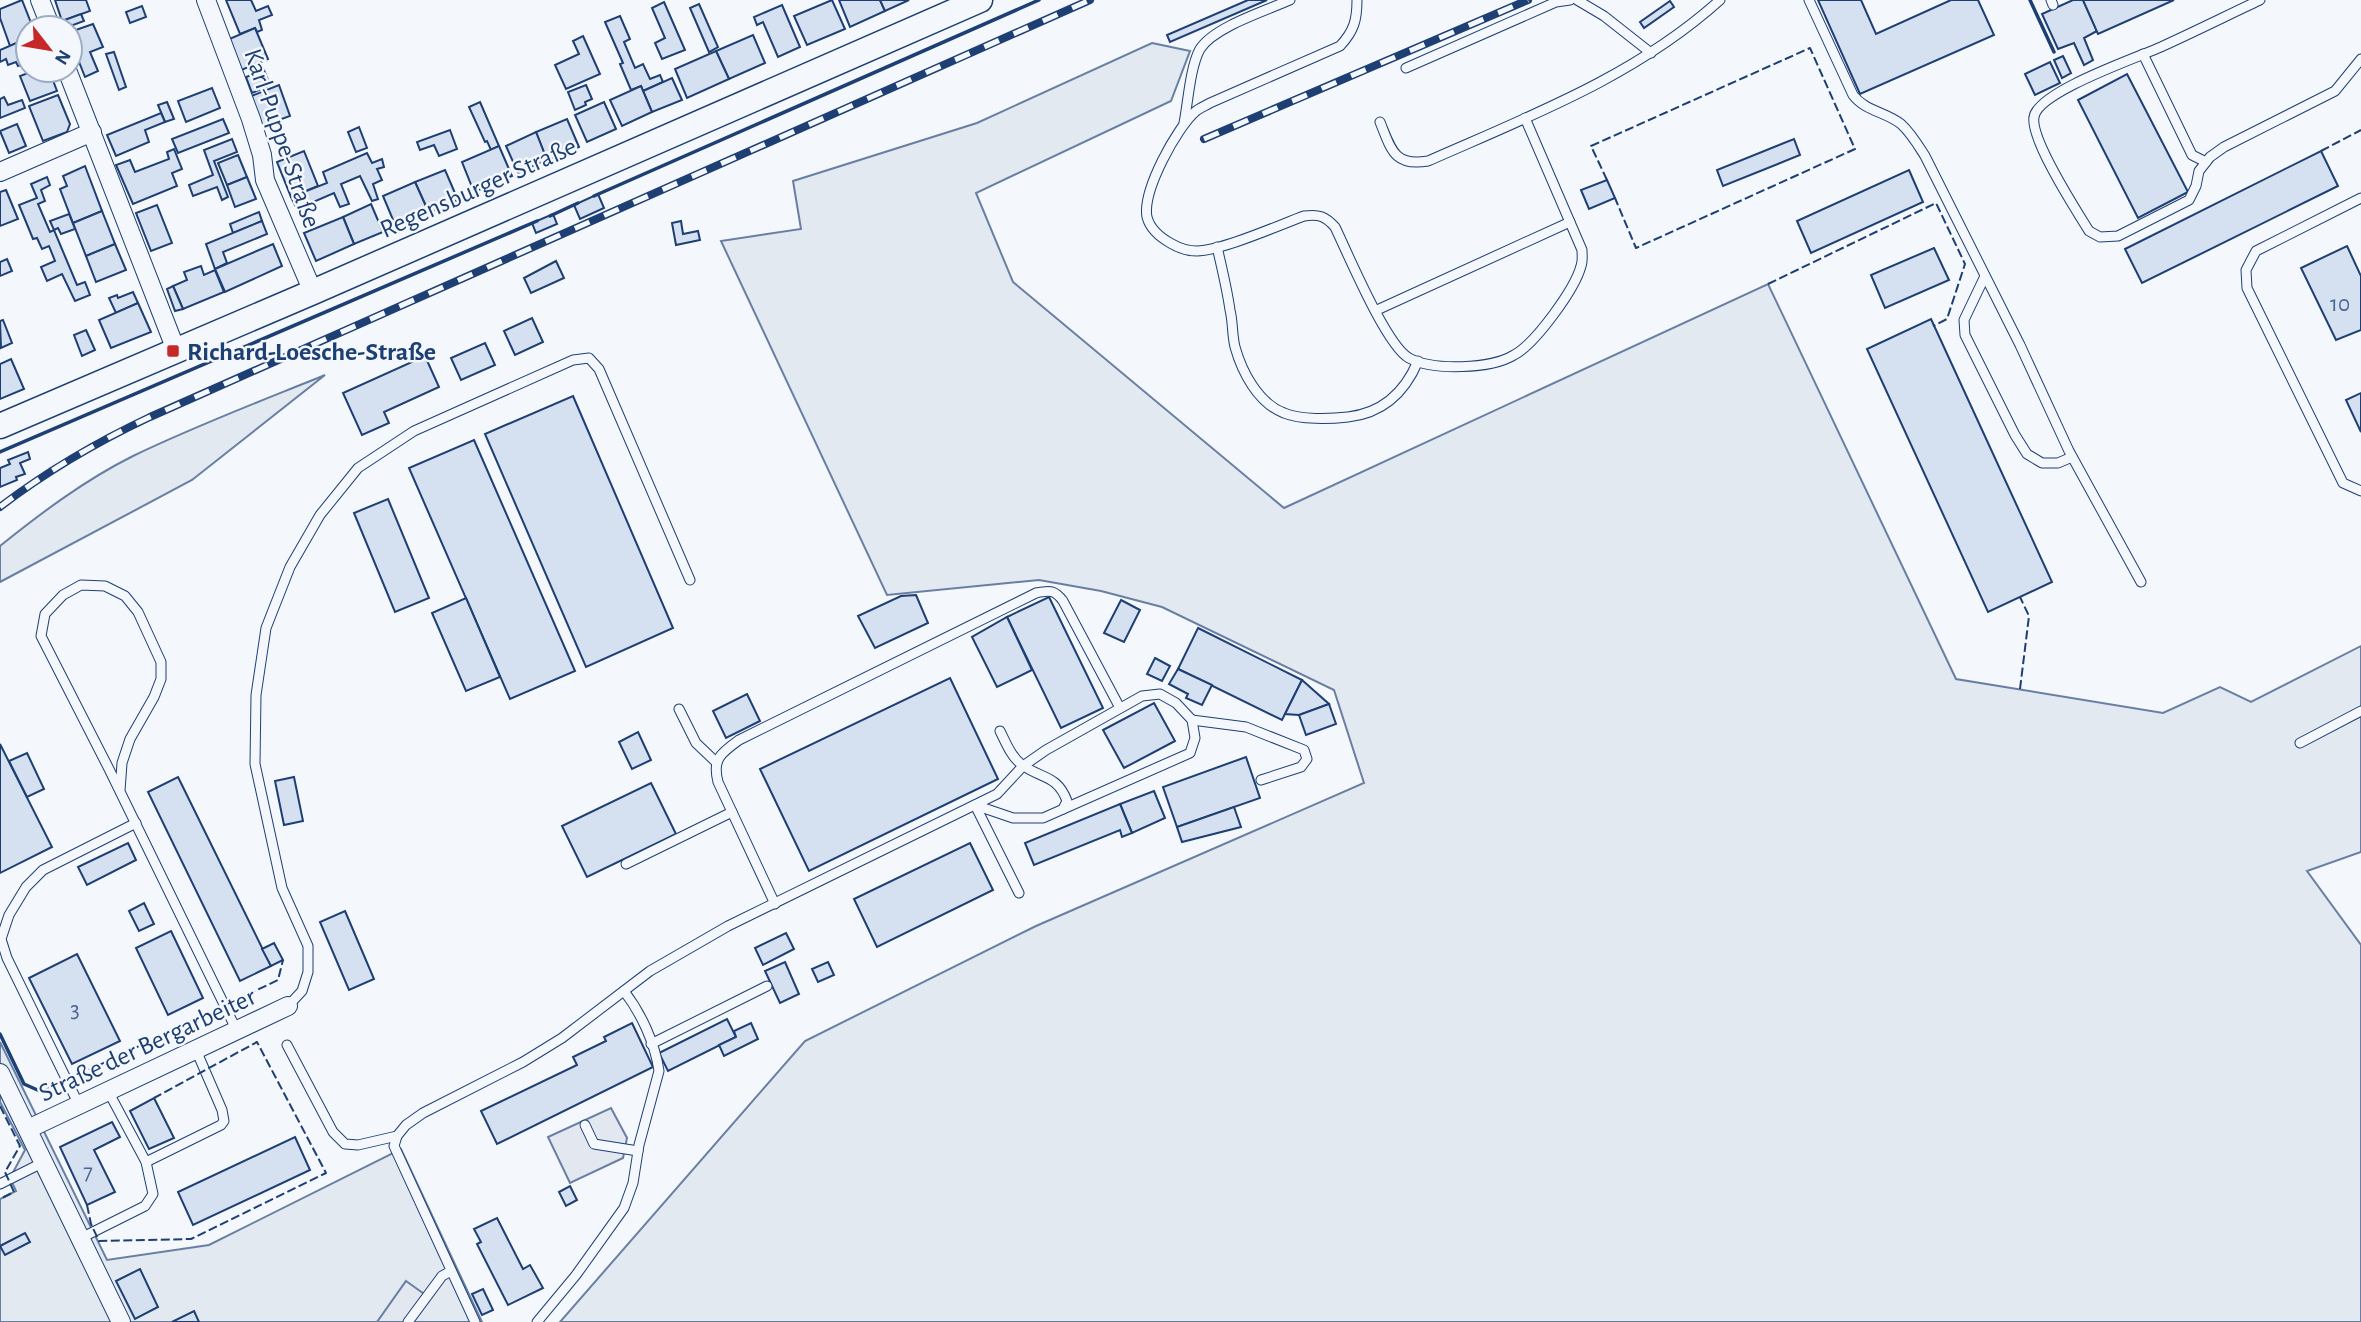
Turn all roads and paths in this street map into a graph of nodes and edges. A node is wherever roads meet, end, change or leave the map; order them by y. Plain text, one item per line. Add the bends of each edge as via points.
1 (206, 0) edge
2 (980, 0) edge
3 (1290, 0) edge
4 (1357, 0) edge
5 (1570, 0) edge
6 (1577, 0) edge
7 (1720, 0) edge
8 (1809, 0) edge
9 (2260, 0) edge
10 (1651, 52) junction
11 (2143, 54) junction
12 (2361, 60) edge
13 (1406, 68) dead end
14 (73, 84) edge
15 (1525, 118) junction
16 (1380, 122) dead end
17 (1184, 125) junction
18 (92, 132) junction
19 (2206, 162) junction
20 (0, 172) edge
21 (2361, 198) edge
22 (1570, 222) junction
23 (1217, 247) junction
24 (1984, 276) junction
25 (313, 292) junction
26 (1377, 310) junction
27 (176, 350) junction
28 (1418, 361) junction
29 (0, 426) edge
30 (2072, 457) junction
31 (2361, 491) edge
32 (690, 580) dead end
33 (2141, 582) dead end
34 (1120, 708) junction
35 (680, 709) dead end
36 (2361, 711) edge
37 (1192, 720) junction
38 (1000, 731) dead end
39 (2300, 743) dead end
40 (716, 762) junction
41 (1023, 766) junction
42 (1261, 780) dead end
43 (120, 791) junction
44 (975, 805) junction
45 (1063, 809) junction
46 (732, 812) junction
47 (136, 823) junction
48 (626, 864) dead end
49 (1019, 893) dead end
50 (775, 904) junction
51 (767, 986) dead end
52 (624, 991) junction
53 (288, 1006) joint
54 (237, 1031) junction
55 (651, 1044) junction
56 (287, 1045) dead end
57 (196, 1050) junction
58 (0, 1073) edge
59 (108, 1091) junction
60 (79, 1105) junction
61 (585, 1125) dead end
62 (28, 1129) junction
63 (397, 1136) junction
64 (638, 1151) junction
65 (146, 1161) junction
66 (44, 1162) junction
67 (0, 1184) edge
68 (81, 1238) junction
69 (451, 1270) junction
70 (121, 1322) edge
71 (408, 1322) edge
72 (475, 1322) edge
73 (537, 1322) edge

1 - 25 street, Karl-Puppe-Straße via 251,119 265,180
2 - 25 main road, Regensburger Straße
3 - 17 lane via 1213,35 1200,50
4 - 17 lane via 1352,33 1340,46 1210,103
5 - 13 lane via 1556,2
6 - 10 lane
7 - 10 lane
8 - 24 lane via 1853,95 1913,137
9 - 11 lane
10 - 15 lane
11 - 19 lane via 2192,155
11 - 19 lane via 2065,89 2039,106 2034,116 2049,161 2073,206 2090,231 2100,237 2118,236 2189,201
12 - 19 lane via 2335,91 2224,147
14 - 18 street
15 - 16 lane via 1411,164 1398,157
15 - 22 lane
17 - 23 lane via 1161,165 1147,216 1153,230 1182,249
18 - 20 street
18 - 27 street
21 - 31 lane via 2256,251 2246,270 2247,288 2343,483
22 - 26 lane
22 - 28 lane via 1582,250 1582,264 1576,280 1529,345 1492,364 1447,366
23 - 26 lane via 1304,216 1326,217
23 - 28 lane via 1234,345 1247,378 1264,400 1284,413 1327,419 1359,416 1399,394
24 - 30 lane
24 - 30 lane via 1964,320 1965,335 2027,454 2042,463
25 - 27 main road, Regensburger Straße
26 - 28 lane via 1397,346
27 - 29 main road, Regensburger Straße
30 - 33 lane
32 - 53 lane via 599,369 589,358 573,360 414,431 358,468 320,515 290,567 266,628 256,695 255,764 268,831 282,888 308,946 302,991
34 - 37 lane via 1142,696 1160,694 1177,703
34 - 40 lane via 1063,601 1050,590 739,740
34 - 41 lane
35 - 40 lane via 696,743
36 - 39 lane
37 - 42 lane via 1246,727 1304,750 1307,759 1301,766
37 - 45 lane via 1195,738 1190,752
38 - 41 lane
40 - 46 lane via 718,782
41 - 44 lane via 997,794
41 - 45 lane via 1062,787 1067,801
43 - 43 lane via 41,636 45,614 63,595 81,585 105,586 125,596 138,612 161,662 161,679 122,763
43 - 47 lane
44 - 45 lane via 1013,818 1044,818
44 - 49 lane
44 - 50 lane
46 - 48 lane
46 - 50 lane
47 - 54 lane
47 - 60 lane via 43,870 26,887 1,939
50 - 52 lane via 672,958
51 - 55 lane
52 - 55 lane
52 - 63 lane via 562,1038 423,1113
53 - 54 street, Straße der Bergarbeiter
54 - 57 street, Straße der Bergarbeiter
55 - 64 lane via 659,1071
56 - 63 lane via 345,1144
57 - 59 street, Straße der Bergarbeiter
57 - 65 lane via 224,1121
58 - 62 street, Straße der Bergarbeiter
59 - 60 street, Straße der Bergarbeiter
59 - 65 lane
60 - 62 street, Straße der Bergarbeiter
61 - 64 lane via 594,1144
62 - 66 street, Straße der Bergarbeiter
63 - 69 lane via 394,1146
64 - 73 lane via 624,1208
65 - 68 lane via 153,1194 145,1206
66 - 67 lane
66 - 68 street, Straße der Bergarbeiter
68 - 70 street, Straße der Bergarbeiter
69 - 71 lane
69 - 72 lane

